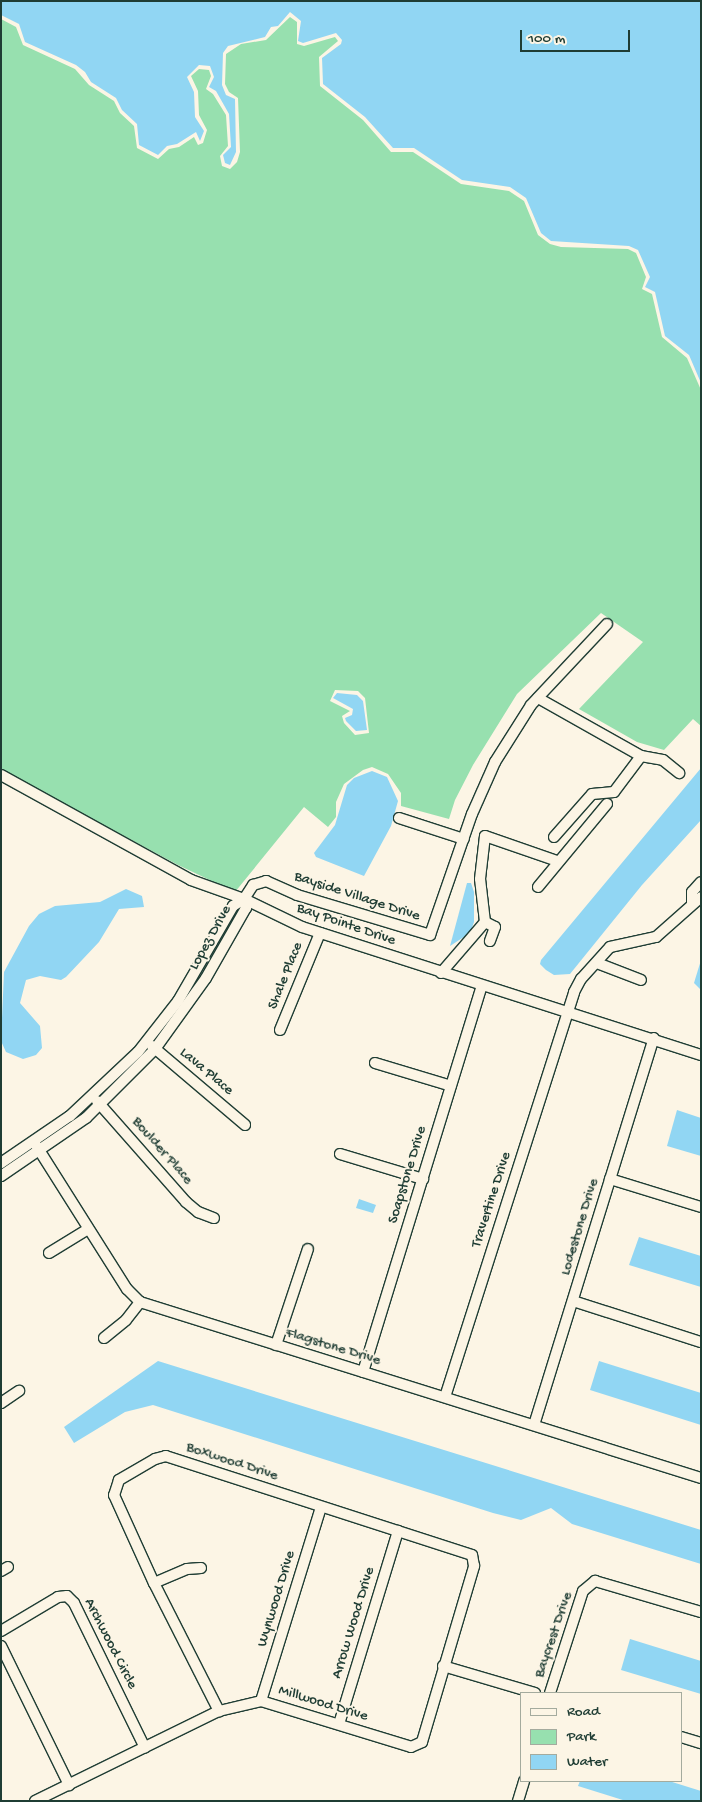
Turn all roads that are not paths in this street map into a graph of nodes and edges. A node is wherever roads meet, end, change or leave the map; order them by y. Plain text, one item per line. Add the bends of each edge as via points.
1 (607, 624) dead end
2 (538, 698) junction
3 (641, 756) junction
4 (679, 773) dead end
5 (1, 775) edge
6 (607, 804) dead end
7 (399, 818) dead end
8 (554, 837) dead end
9 (464, 839) junction
10 (557, 861) junction
11 (701, 882) edge
12 (538, 887) dead end
13 (701, 897) edge
14 (244, 899) junction
15 (692, 904) junction
16 (485, 922) junction
17 (320, 934) junction
18 (490, 941) dead end
19 (597, 963) junction
20 (441, 973) junction
21 (641, 980) dead end
22 (482, 986) junction
23 (568, 1012) junction
24 (280, 1030) dead end
25 (654, 1038) junction
26 (147, 1042) junction
27 (155, 1049) junction
28 (701, 1055) edge
29 (375, 1063) dead end
30 (451, 1086) junction
31 (93, 1096) junction
32 (101, 1105) junction
33 (245, 1125) dead end
34 (34, 1142) junction
35 (40, 1151) junction
36 (340, 1154) dead end
37 (1, 1163) edge
38 (1, 1176) edge
39 (423, 1179) junction
40 (610, 1179) junction
41 (701, 1208) edge
42 (214, 1218) dead end
43 (88, 1229) junction
44 (308, 1249) dead end
45 (49, 1253) dead end
46 (573, 1301) junction
47 (140, 1302) junction
48 (104, 1338) dead end
49 (701, 1342) edge
50 (276, 1345) junction
51 (363, 1372) junction
52 (19, 1391) dead end
53 (445, 1397) junction
54 (1, 1403) edge
55 (534, 1425) junction
56 (701, 1478) edge
57 (322, 1507) junction
58 (398, 1531) junction
59 (200, 1568) dead end
60 (154, 1583) junction
61 (701, 1612) edge
62 (1, 1632) edge
63 (1, 1646) edge
64 (443, 1666) junction
65 (532, 1692) edge
66 (550, 1692) edge
67 (261, 1701) junction
68 (219, 1710) junction
69 (339, 1724) junction
70 (682, 1737) edge
71 (701, 1743) edge
72 (145, 1748) junction
73 (524, 1782) edge
74 (69, 1785) junction
75 (35, 1801) edge
76 (518, 1801) edge

1 - 2 street, Bayside Village Drive
2 - 3 street
2 - 9 street, Bayside Village Drive via 495,762
3 - 4 street via 663,760
3 - 8 street via 614,792 592,794
5 - 14 street, Bay Pointe Drive via 191,880
6 - 10 street
7 - 9 street
9 - 14 street, Bayside Village Drive via 430,935 297,895 266,881 253,884
10 - 12 street
10 - 16 street via 484,836 480,879
11 - 15 street via 692,892
13 - 15 street, Travertine Drive
14 - 17 street, Bay Pointe Drive
14 - 26 street, Lopez Drive via 233,906 189,985
14 - 27 street, Lopez Drive via 246,908 206,978
15 - 19 street, Travertine Drive via 656,936 610,947
16 - 18 street via 495,927
16 - 20 street
17 - 20 street, Bay Pointe Drive
17 - 24 street, Shale Place
19 - 21 street
19 - 23 street, Travertine Drive via 581,979
20 - 22 street, Bay Pointe Drive
22 - 23 street, Bay Pointe Drive
22 - 30 street, Soapstone Drive
23 - 25 street, Bay Pointe Drive
23 - 53 street, Travertine Drive
25 - 28 street, Bay Pointe Drive
25 - 40 street, Lodestone Drive
26 - 27 street, Lava Place
26 - 31 street, Lopez Drive
27 - 32 street, Lopez Drive
27 - 33 street, Lava Place
29 - 30 street
30 - 39 street, Soapstone Drive
31 - 32 street, Boulder Place
31 - 34 street, Lopez Drive
32 - 35 street, Lopez Drive
32 - 42 street, Boulder Place via 192,1208
34 - 35 street
34 - 37 street, Lopez Drive
35 - 38 street, Lopez Drive
35 - 43 street
36 - 39 street
39 - 51 street, Soapstone Drive
40 - 41 street
40 - 46 street, Lodestone Drive
43 - 45 street
43 - 47 street via 129,1292
44 - 50 street
46 - 49 street
46 - 55 street, Lodestone Drive
47 - 48 street via 126,1320
47 - 50 street, Flagstone Drive
50 - 51 street, Flagstone Drive
51 - 53 street, Flagstone Drive
52 - 54 street
53 - 55 street, Flagstone Drive
55 - 56 street, Flagstone Drive
57 - 58 street, Boxwood Drive
57 - 60 street, Boxwood Drive via 166,1456 154,1458 119,1480 114,1495
57 - 67 street, Wynwood Drive
58 - 64 street, Boxwood Drive via 472,1555 474,1566
58 - 69 street, Arrow Wood Drive
59 - 60 street via 187,1569
60 - 68 street, Boxwood Drive
61 - 66 street, Baycrest Drive via 595,1581 583,1591
62 - 72 street, Archwood Circle via 58,1597 68,1596
63 - 74 street
64 - 65 street
64 - 69 street, Millwood Drive via 422,1742 411,1747
67 - 68 street, Millwood Drive
67 - 69 street, Millwood Drive
68 - 72 street, Millwood Drive
70 - 71 street
72 - 74 street, Millwood Drive
73 - 76 street
74 - 75 street, Millwood Drive

